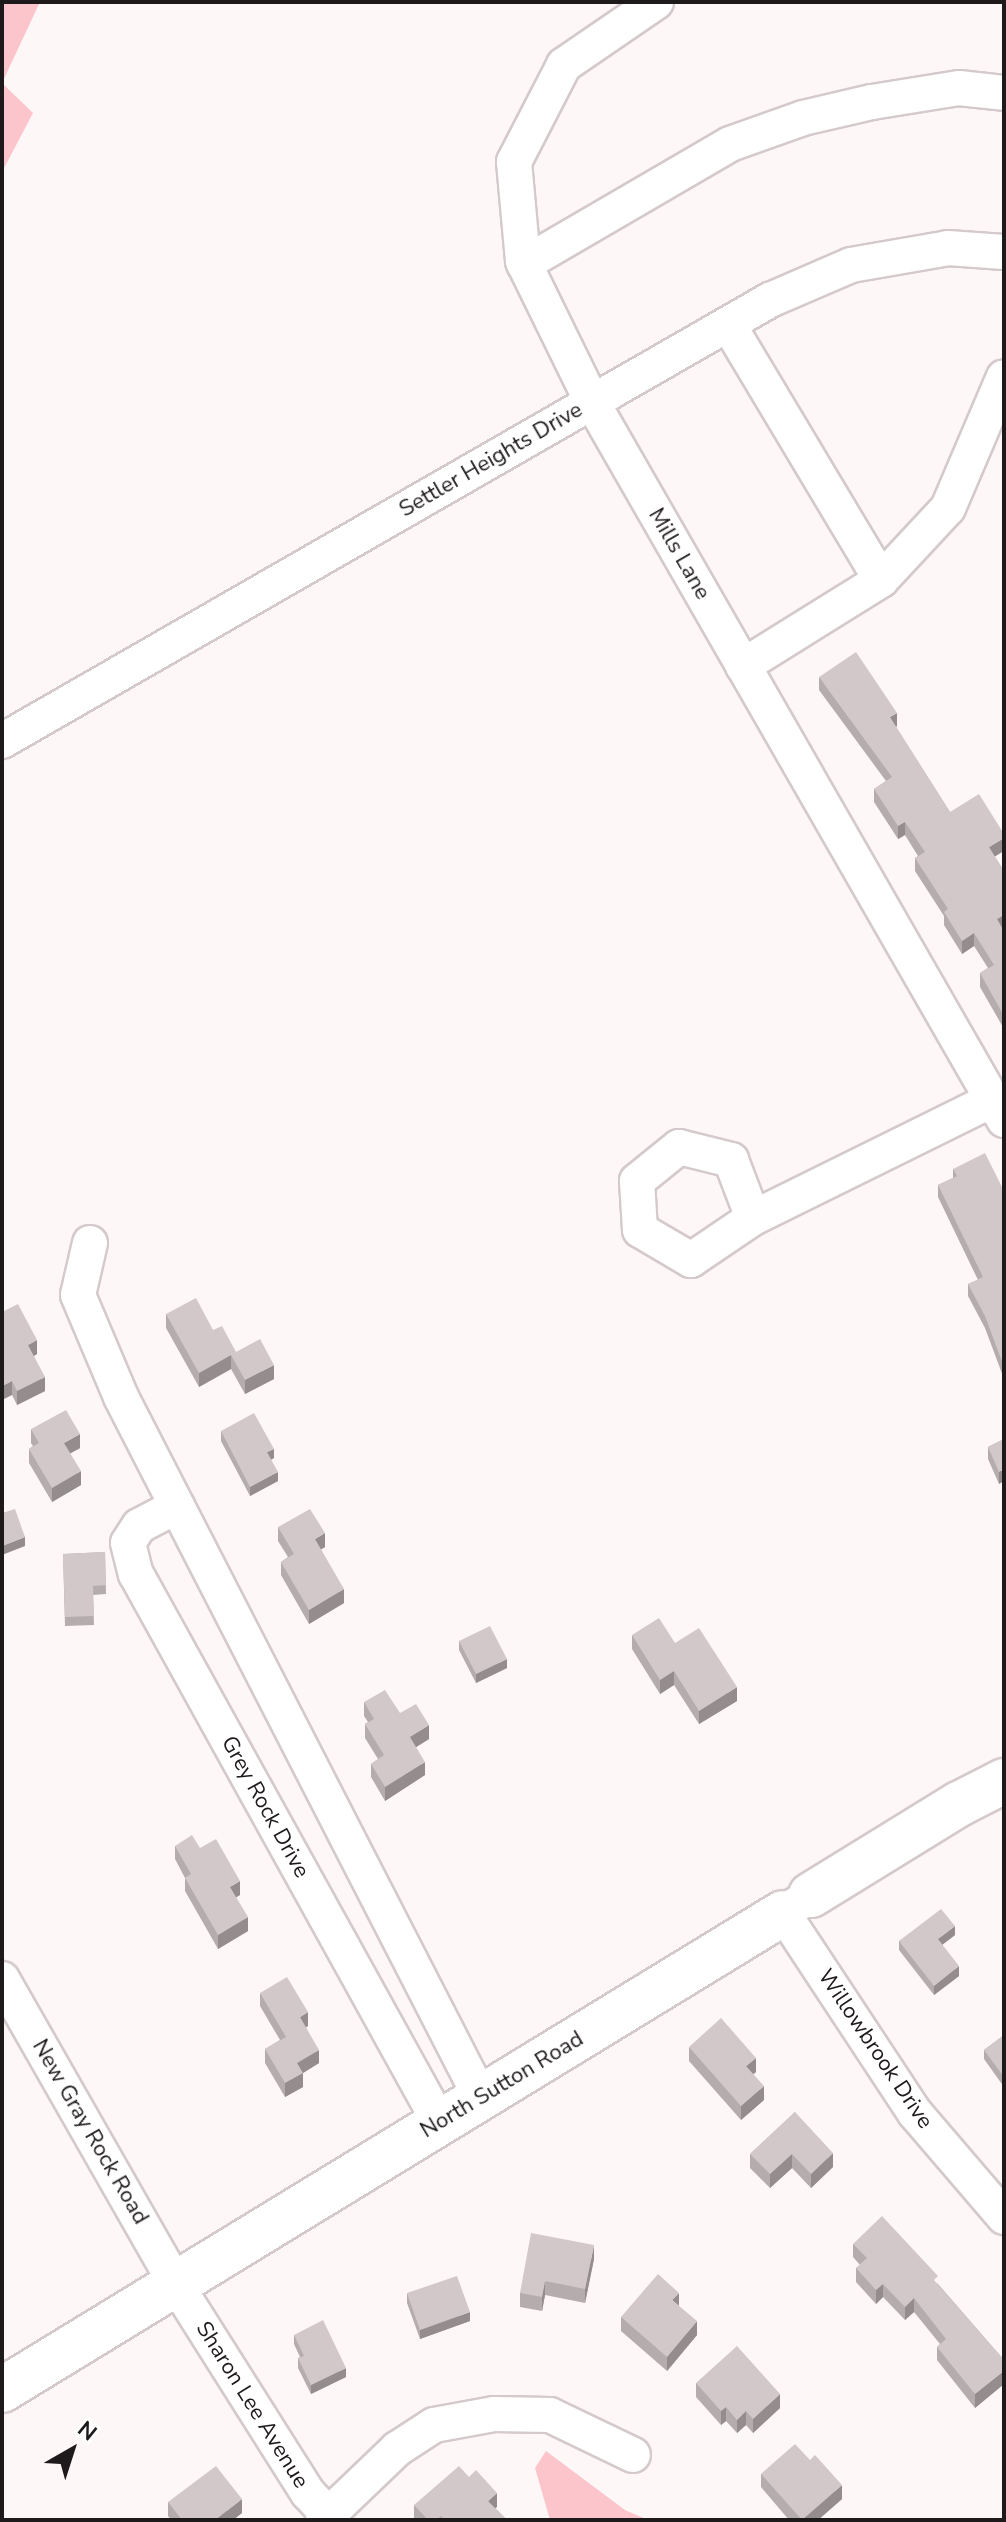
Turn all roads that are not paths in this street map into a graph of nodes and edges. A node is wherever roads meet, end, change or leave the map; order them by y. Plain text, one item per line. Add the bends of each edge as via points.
1 (656, 2) edge
2 (1004, 93) edge
3 (1004, 252) edge
4 (524, 264) junction
5 (728, 324) junction
6 (1004, 377) edge
7 (592, 402) junction
8 (881, 580) junction
9 (743, 666) junction
10 (2, 741) edge
11 (998, 1110) edge
12 (753, 1218) dead end
13 (90, 1243) dead end
14 (177, 1506) junction
15 (1004, 1781) edge
16 (797, 1904) junction
17 (2, 1979) edge
18 (481, 2098) junction
19 (440, 2123) junction
20 (1004, 2217) edge
21 (177, 2286) junction
22 (2, 2390) edge
23 (633, 2455) dead end
24 (328, 2518) edge

1 - 4 street, Mills Lane via 564,65 514,162
2 - 4 street via 959,88 872,102 774,128 730,144
3 - 5 street, Settler Heights Drive via 948,248 851,265
4 - 7 street, Mills Lane
5 - 7 street, Settler Heights Drive
5 - 8 street
6 - 8 street via 948,508
7 - 9 street, Mills Lane
7 - 10 street, Settler Heights Drive
8 - 9 street
9 - 11 street, Mills Lane
11 - 12 street
13 - 14 street via 78,1295 121,1397
14 - 18 street
14 - 19 street, Grey Rock Drive via 139,1526 128,1543 136,1574
15 - 16 main road, North Sutton Road
16 - 18 main road, North Sutton Road
16 - 20 street, Willowbrook Drive via 915,2113
17 - 21 street, New Gray Rock Road
18 - 19 main road, North Sutton Road
19 - 21 main road, North Sutton Road
21 - 22 main road, North Sutton Road
21 - 24 street, Sharon Lee Avenue
23 - 24 street via 550,2415 494,2414 434,2425 397,2449

